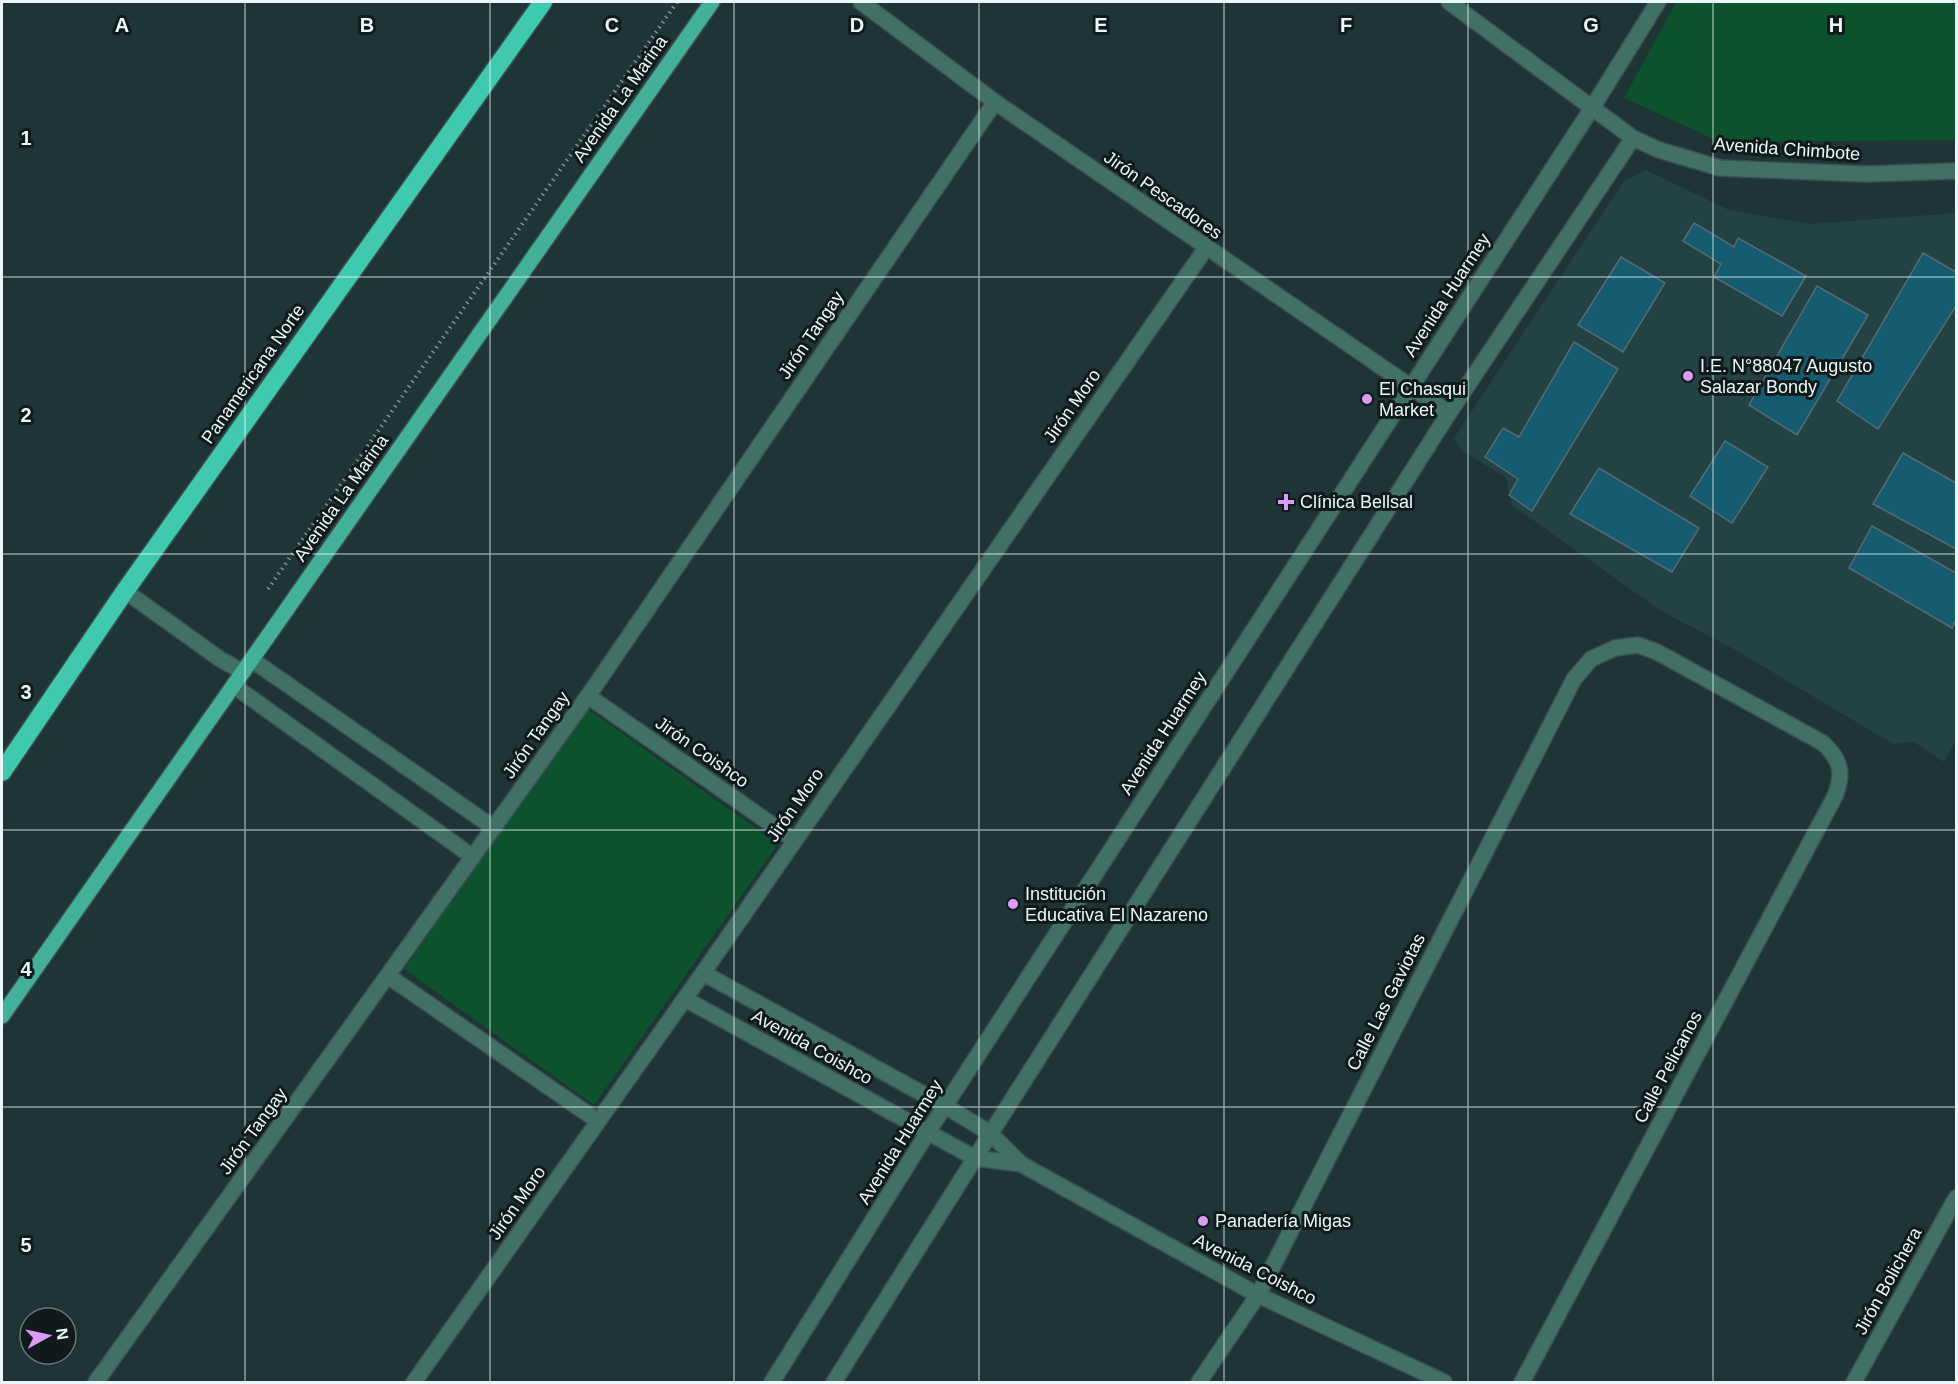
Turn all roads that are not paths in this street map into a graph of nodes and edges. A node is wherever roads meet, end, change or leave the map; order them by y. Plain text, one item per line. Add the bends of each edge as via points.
1 (543, 2) edge
2 (712, 2) edge
3 (861, 2) edge
4 (1449, 2) edge
5 (1658, 2) edge
6 (995, 102) junction
7 (1592, 108) junction
8 (1633, 138) junction
9 (1956, 171) edge
10 (1206, 248) junction
11 (1410, 387) junction
12 (1449, 413) junction
13 (125, 591) junction
14 (1615, 648) joint
15 (247, 666) junction
16 (234, 686) junction
17 (588, 696) junction
18 (2, 772) edge
19 (494, 828) junction
20 (794, 840) junction
21 (473, 857) junction
22 (703, 973) junction
23 (388, 976) junction
24 (684, 999) junction
25 (2, 1016) edge
26 (945, 1106) junction
27 (598, 1121) junction
28 (928, 1132) junction
29 (990, 1133) junction
30 (975, 1158) junction
31 (1021, 1164) junction
32 (1956, 1198) edge
33 (1258, 1295) junction
34 (96, 1383) edge
35 (414, 1383) edge
36 (772, 1383) edge
37 (834, 1383) edge
38 (1199, 1383) edge
39 (1444, 1383) edge
40 (1522, 1383) edge
41 (1854, 1383) edge

1 - 13 highway, Panamericana Norte
2 - 15 main road, Avenida La Marina
3 - 6 street, Jirón Pescadores
4 - 7 street, Avenida Chimbote
5 - 7 street, Avenida Huarmey
6 - 10 street, Jirón Pescadores
6 - 17 street, Jirón Tangay
7 - 8 street, Avenida Chimbote
7 - 11 street, Avenida Huarmey
8 - 9 street, Avenida Chimbote via 1720,168 1866,174
8 - 12 street
10 - 11 street, Jirón Pescadores
10 - 20 street, Jirón Moro
11 - 12 street, Jirón Pescadores
11 - 26 street, Avenida Huarmey
12 - 29 street
13 - 15 street via 220,659
13 - 18 highway, Panamericana Norte
14 - 33 street, Calle Las Gaviotas via 1591,659 1574,679
14 - 40 street, Calle Pelicanos via 1638,645 1657,652 1823,742 1834,753 1840,783
15 - 16 main road, Avenida La Marina
15 - 19 street
16 - 21 street
16 - 25 main road, Avenida La Marina
17 - 19 street, Jirón Tangay
17 - 20 street, Jirón Coishco
19 - 21 street, Jirón Tangay
20 - 22 street, Jirón Moro
21 - 23 street, Jirón Tangay
22 - 24 street, Jirón Moro
22 - 26 street, Avenida Coishco
23 - 27 street
23 - 34 street, Jirón Tangay
24 - 27 street, Jirón Moro
24 - 28 street, Avenida Coishco
26 - 28 street, Avenida Huarmey
26 - 29 street, Avenida Coishco
27 - 35 street, Jirón Moro
28 - 30 street, Avenida Coishco
28 - 36 street, Avenida Huarmey
29 - 30 street
29 - 31 street, Avenida Coishco
30 - 31 street, Avenida Coishco
30 - 37 street
31 - 33 street, Avenida Coishco
32 - 41 street, Jirón Bolichera
33 - 38 street, Calle Las Gaviotas
33 - 39 street, Avenida Coishco

